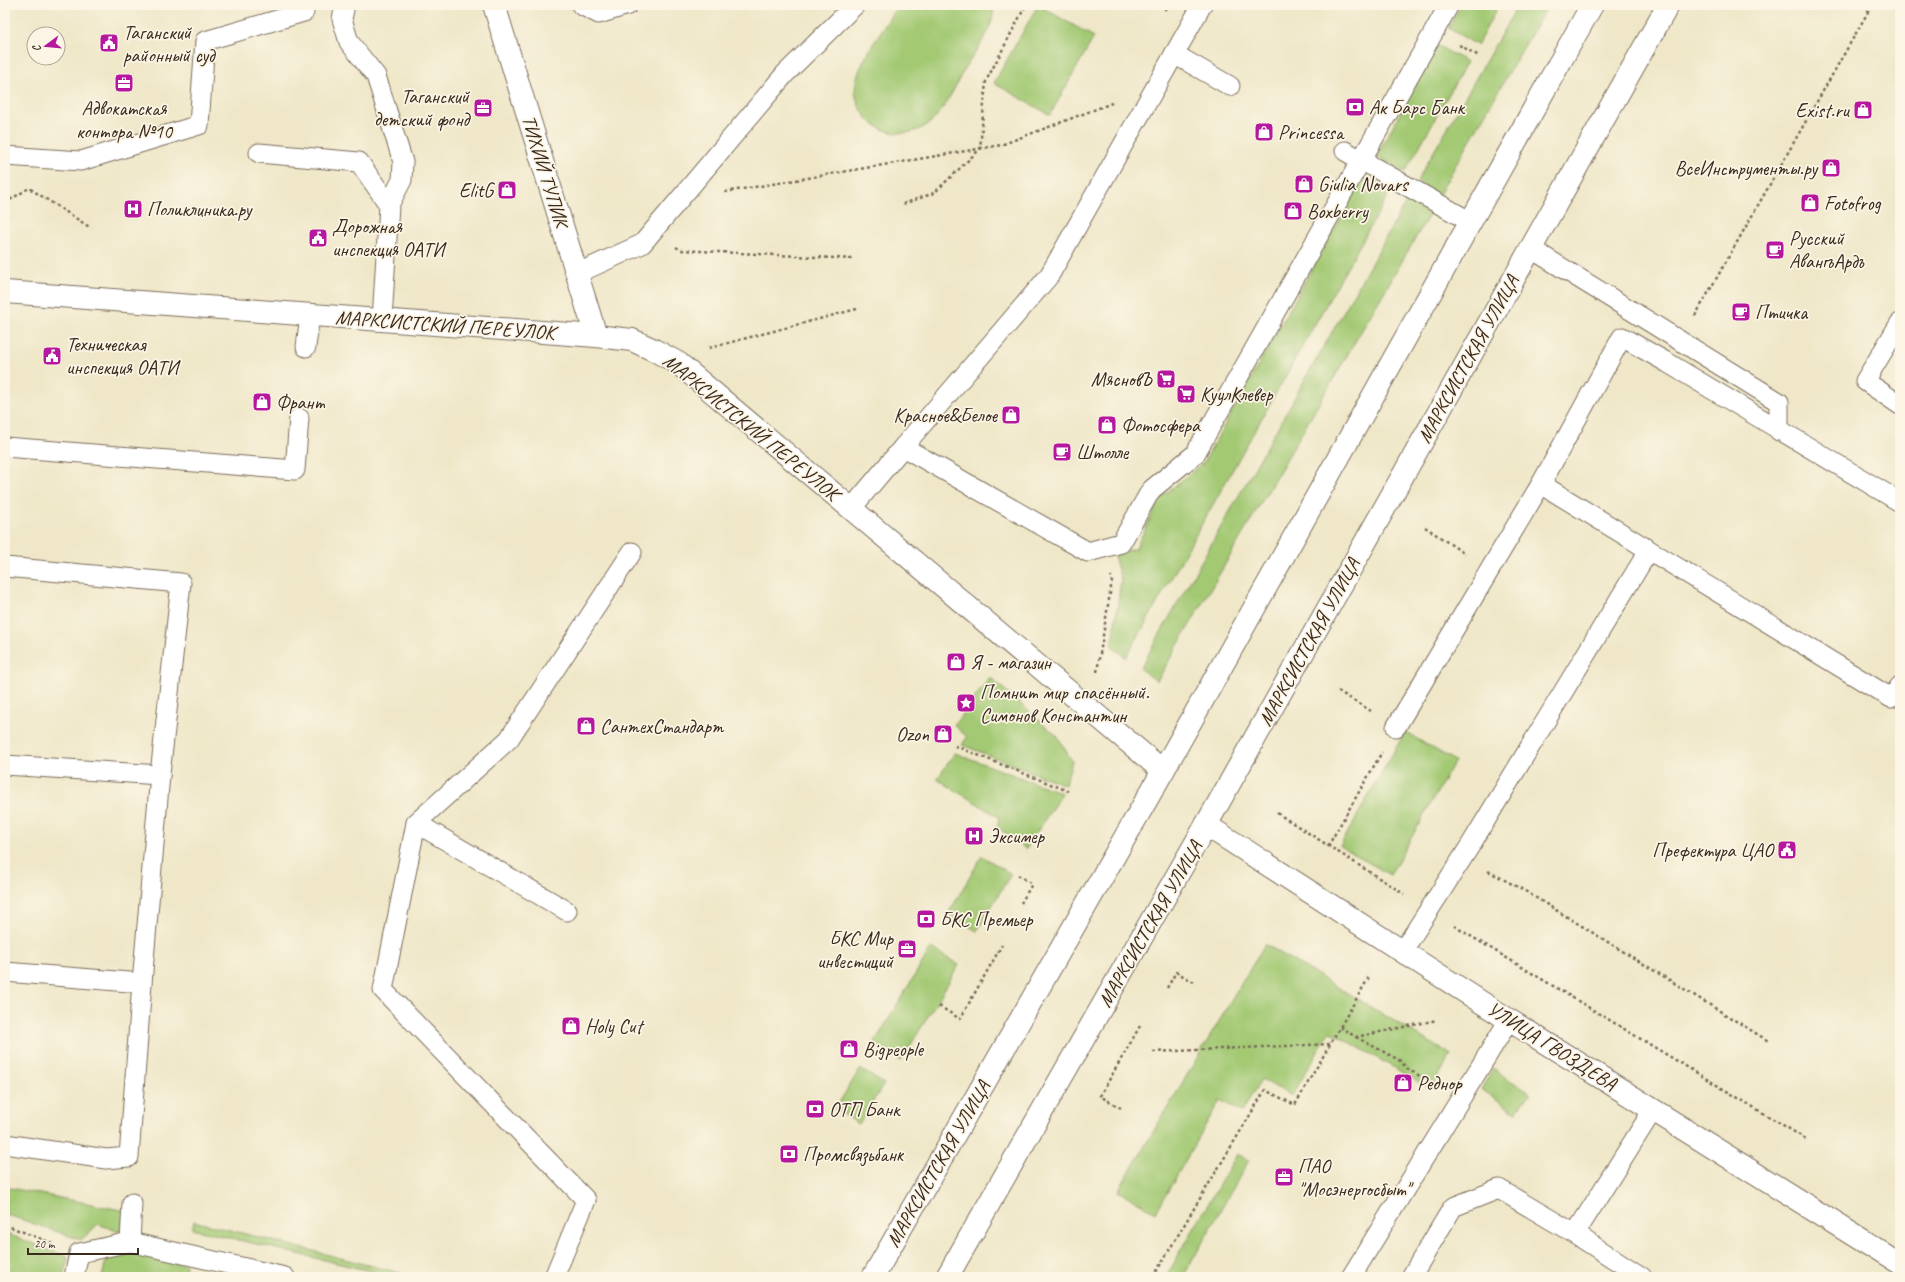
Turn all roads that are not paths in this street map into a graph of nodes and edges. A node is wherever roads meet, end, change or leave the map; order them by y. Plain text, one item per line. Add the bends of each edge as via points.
1 (304, 5) edge
2 (345, 5) edge
3 (494, 5) edge
4 (581, 5) edge
5 (628, 5) edge
6 (855, 5) edge
7 (1202, 5) edge
8 (1449, 5) edge
9 (1592, 5) edge
10 (1668, 5) edge
11 (1174, 54) junction
12 (1230, 86) dead end
13 (1345, 151) dead end
14 (259, 153) dead end
15 (5, 156) edge
16 (1361, 160) junction
17 (389, 205) junction
18 (1471, 222) junction
19 (1530, 248) junction
20 (576, 274) junction
21 (5, 292) edge
22 (310, 315) junction
23 (382, 321) junction
24 (1900, 323) edge
25 (596, 336) junction
26 (306, 347) dead end
27 (1900, 405) edge
28 (300, 418) dead end
29 (1779, 431) junction
30 (5, 447) edge
31 (903, 447) junction
32 (1541, 484) junction
33 (1900, 502) edge
34 (851, 509) junction
35 (1649, 550) junction
36 (632, 552) dead end
37 (5, 567) edge
38 (1900, 686) edge
39 (1396, 727) road end
40 (5, 765) edge
41 (1163, 771) junction
42 (160, 775) junction
43 (416, 823) junction
44 (1206, 825) junction
45 (566, 911) dead end
46 (1402, 952) junction
47 (5, 972) edge
48 (142, 983) junction
49 (1509, 1020) junction
50 (1653, 1110) junction
51 (5, 1144) edge
52 (132, 1203) dead end
53 (1575, 1234) junction
54 (130, 1242) junction
55 (1900, 1264) edge
56 (1621, 1271) edge
57 (74, 1277) edge
58 (285, 1277) edge
59 (554, 1277) edge
60 (873, 1277) edge
61 (948, 1277) edge
62 (1351, 1277) edge
63 (1411, 1277) edge
64 (1642, 1277) edge

1 - 15 lane via 304,12 205,41 199,125 81,161
2 - 17 lane via 342,19 349,42 376,76 403,162 402,180
3 - 20 main road, ТИХИЙ ТУПИК
4 - 5 lane via 599,14
6 - 20 lane via 785,74 642,244
7 - 11 lane
8 - 16 lane
9 - 18 main road, МАРКСИСТСКАЯ УЛИЦА
10 - 19 main road, МАРКСИСТСКАЯ УЛИЦА
11 - 12 lane
11 - 31 lane via 1049,276
13 - 16 lane
14 - 17 lane via 359,162
16 - 18 lane
16 - 31 lane via 1195,454 1151,490 1122,542 1088,552
17 - 23 lane
18 - 41 main road, МАРКСИСТСКАЯ УЛИЦА
19 - 29 lane via 1780,402
19 - 44 main road, МАРКСИСТСКАЯ УЛИЦА
20 - 25 main road, ТИХИЙ ТУПИК
21 - 22 main road, МАРКСИСТСКИЙ ПЕРЕУЛОК
22 - 23 main road, МАРКСИСТСКИЙ ПЕРЕУЛОК
22 - 26 lane
23 - 25 main road, МАРКСИСТСКИЙ ПЕРЕУЛОК
24 - 27 lane via 1865,381
25 - 34 main road, МАРКСИСТСКИЙ ПЕРЕУЛОК via 632,340 678,363
28 - 30 lane via 295,470
29 - 32 lane via 1622,337
29 - 33 lane
31 - 34 lane
32 - 35 lane
32 - 39 lane
34 - 41 main road, МАРКСИСТСКИЙ ПЕРЕУЛОК
35 - 38 lane via 1891,698
35 - 46 lane via 1463,857
36 - 43 lane via 509,739
37 - 42 lane via 181,583
40 - 42 lane
41 - 60 main road, МАРКСИСТСКАЯ УЛИЦА
42 - 48 lane
43 - 45 lane
43 - 59 lane via 383,990 586,1200
44 - 46 main road, УЛИЦА ГВОЗДЕВА
44 - 61 main road, МАРКСИСТСКАЯ УЛИЦА
46 - 49 main road, УЛИЦА ГВОЗДЕВА
47 - 48 lane
48 - 51 lane via 129,1157 106,1159
49 - 50 main road, УЛИЦА ГВОЗДЕВА
49 - 62 lane
50 - 53 lane
50 - 55 main road, УЛИЦА ГВОЗДЕВА
52 - 54 lane
53 - 56 lane
53 - 63 lane via 1500,1189 1453,1207
54 - 57 lane via 79,1254
54 - 58 lane
56 - 64 lane

